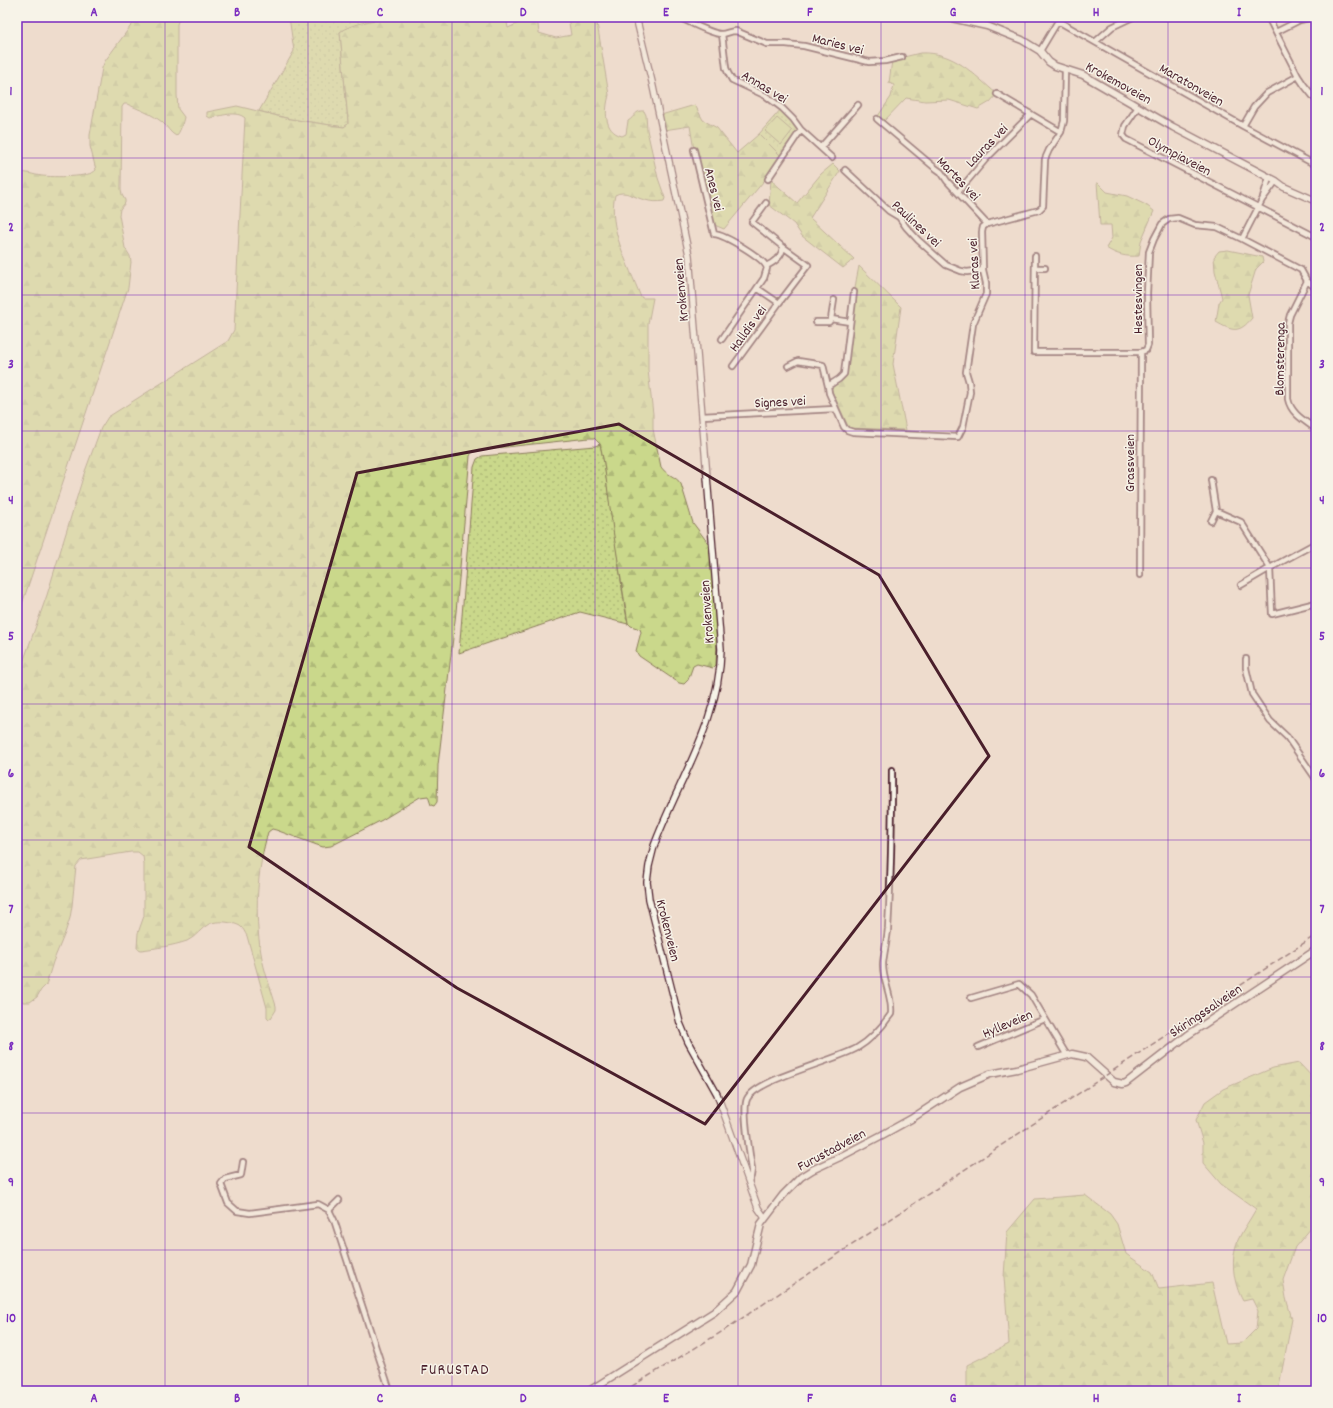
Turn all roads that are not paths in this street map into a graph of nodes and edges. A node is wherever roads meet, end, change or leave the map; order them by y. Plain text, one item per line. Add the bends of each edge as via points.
1 (636, 17) edge
2 (678, 17) edge
3 (947, 17) edge
4 (1133, 17) edge
5 (1268, 17) edge
6 (1313, 17) edge
7 (1300, 18) edge
8 (1058, 19) edge
9 (1276, 32) junction
10 (722, 34) junction
11 (1095, 42) junction
12 (1040, 51) junction
13 (902, 57) dead end
14 (1065, 70) junction
15 (1298, 76) junction
16 (997, 94) dead end
17 (1316, 100) edge
18 (858, 105) dead end
19 (1138, 107) junction
20 (1031, 114) junction
21 (878, 119) dead end
22 (1242, 126) junction
23 (801, 130) junction
24 (1061, 132) junction
25 (821, 147) junction
26 (694, 150) dead end
27 (832, 158) dead end
28 (1316, 165) edge
29 (845, 170) dead end
30 (1269, 178) junction
31 (768, 179) dead end
32 (1276, 181) junction
33 (958, 192) junction
34 (1262, 200) junction
35 (1316, 201) edge
36 (766, 203) dead end
37 (1258, 208) junction
38 (987, 224) junction
39 (1316, 237) edge
40 (1242, 239) junction
41 (783, 247) junction
42 (1035, 256) dead end
43 (766, 266) junction
44 (1035, 268) junction
45 (1045, 268) dead end
46 (983, 270) junction
47 (1307, 281) junction
48 (758, 288) junction
49 (1316, 288) edge
50 (854, 292) dead end
51 (834, 300) dead end
52 (779, 303) junction
53 (831, 318) junction
54 (816, 322) dead end
55 (850, 322) junction
56 (722, 339) dead end
57 (1140, 352) junction
58 (733, 366) dead end
59 (788, 366) dead end
60 (828, 386) junction
61 (835, 409) junction
62 (702, 416) junction
63 (1316, 429) edge
64 (1211, 480) dead end
65 (1216, 511) junction
66 (1211, 521) dead end
67 (1316, 543) edge
68 (1270, 568) junction
69 (1140, 575) dead end
70 (1241, 585) dead end
71 (1316, 603) edge
72 (1246, 659) dead end
73 (892, 770) dead end
74 (1316, 779) edge
75 (1316, 950) edge
76 (972, 998) dead end
77 (1045, 1019) junction
78 (978, 1047) dead end
79 (1066, 1054) junction
80 (1109, 1077) joint
81 (243, 1162) dead end
82 (749, 1181) junction
83 (339, 1200) dead end
84 (329, 1210) junction
85 (765, 1218) junction
86 (390, 1391) edge
87 (589, 1391) edge

1 - 62 street, Krokenveien via 686,240
2 - 10 street, Maries vei
3 - 12 main road, Krokemoveien via 998,29
4 - 11 street via 1112,27
5 - 9 street
6 - 7 street
7 - 9 street
8 - 11 street, Maratonveien
8 - 12 street
9 - 15 street
10 - 13 street, Maries vei via 736,31 767,44 804,46 869,62
10 - 23 street, Annas vei via 726,68 732,80 773,101
11 - 22 street, Maratonveien
12 - 14 main road, Krokemoveien via 1049,62
14 - 19 main road, Krokemoveien via 1083,75
14 - 24 street, Klaras vei via 1064,120
15 - 17 street
15 - 22 street via 1267,93
16 - 20 street
18 - 25 street
19 - 30 main road, Krokemoveien
19 - 37 street, Olympiaveien via 1123,129 1126,139
20 - 24 street
20 - 33 street, Lauras vei via 985,160
21 - 33 street, Martes vei via 941,172
22 - 28 street, Maratonveien
23 - 25 street, Annas vei
23 - 31 street
24 - 38 street, Klaras vei via 1045,159 1042,208
25 - 27 street, Annas vei
26 - 43 street, Anes vei via 714,234 731,239
29 - 46 street, Paulines vei via 889,211 899,217 946,265 967,272
30 - 32 main road, Krokemoveien
30 - 34 street
32 - 34 street
32 - 35 main road, Krokemoveien via 1286,183
33 - 38 street, Martes vei
34 - 37 street
36 - 41 street, Halldis vei via 752,222
37 - 39 street, Olympiaveien
37 - 40 street
38 - 46 street, Klaras vei via 981,237
40 - 47 street via 1301,270
40 - 57 street, Hestesvingen via 1217,227 1194,225 1178,218 1169,219 1162,224 1149,252 1148,345 1146,350
41 - 43 street via 778,258
41 - 52 street, Halldis vei via 808,265
42 - 44 street, Hestesvingen
43 - 48 street, Halldis vei via 766,275
44 - 45 street
44 - 57 street, Hestesvingen via 1034,352
46 - 61 street, Klaras vei via 986,294 973,324 966,372 970,392 963,427 958,436 847,430
47 - 49 street
47 - 63 street, Blomsterenga via 1288,322 1288,399 1293,411
48 - 52 street, Halldis vei
48 - 56 street, Halldis vei
50 - 55 street
51 - 53 street
52 - 58 street, Halldis vei
53 - 54 street via 829,322
53 - 55 street
55 - 60 street via 844,374
57 - 69 street, Grassveien
59 - 60 street via 798,362 823,365
60 - 61 street
61 - 62 street, Signes vei
62 - 82 street, Krokenveien via 721,636 720,673 707,723 654,846 648,874 648,890 680,1023 718,1094
64 - 65 street
65 - 66 street
65 - 68 street via 1241,522
67 - 68 street
68 - 70 street
68 - 71 street via 1272,614
72 - 74 street via 1252,694 1270,721 1287,736
73 - 82 street, Krokenveien via 891,878 883,968 891,997 891,1014 871,1037 856,1048 837,1058 797,1071 750,1095 746,1100 745,1110 752,1169
75 - 80 main road, Skiringssalveien via 1188,1035 1132,1080 1123,1084 1114,1082
76 - 77 street, Hylleveien via 1019,984 1031,995
77 - 78 street, Hylleveien
77 - 79 street, Hylleveien
79 - 80 main road, Furustadveien via 1086,1057
79 - 85 main road, Furustadveien via 1017,1069 990,1074 960,1087 882,1136 801,1177
81 - 84 street via 241,1175 225,1179 221,1184 228,1203 237,1211 250,1213 318,1204
82 - 85 street, Krokenveien via 758,1208
83 - 84 street
84 - 86 street
85 - 87 main road, Furustadveien via 758,1234 751,1265 732,1296 714,1312

